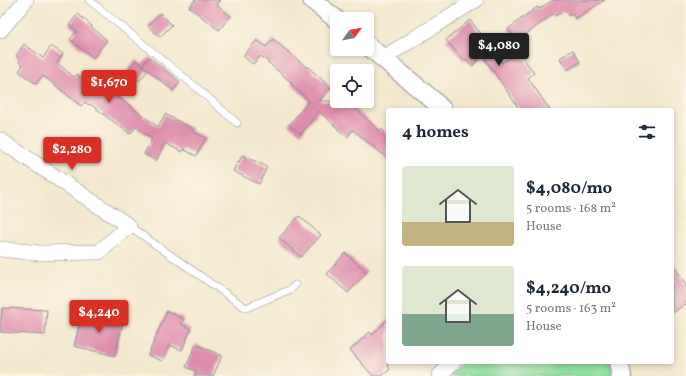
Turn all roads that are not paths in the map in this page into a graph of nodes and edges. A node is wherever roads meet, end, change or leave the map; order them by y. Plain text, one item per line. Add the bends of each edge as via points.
1 (26, 0) edge
2 (89, 0) edge
3 (312, 0) edge
4 (476, 0) edge
5 (330, 14) edge
6 (0, 31) edge
7 (374, 51) edge
8 (383, 58) junction
9 (440, 108) edge
10 (237, 123) dead end
11 (0, 140) edge
12 (129, 226) junction
13 (0, 249) edge
14 (295, 286) dead end
15 (451, 364) edge
16 (619, 364) edge
17 (439, 376) edge
18 (622, 376) edge

1 - 6 street
2 - 10 lane
3 - 5 street
4 - 8 street
7 - 8 street
8 - 9 street
11 - 12 street
12 - 13 street via 98,252 40,254
12 - 14 lane via 246,308
15 - 17 street
16 - 18 street

